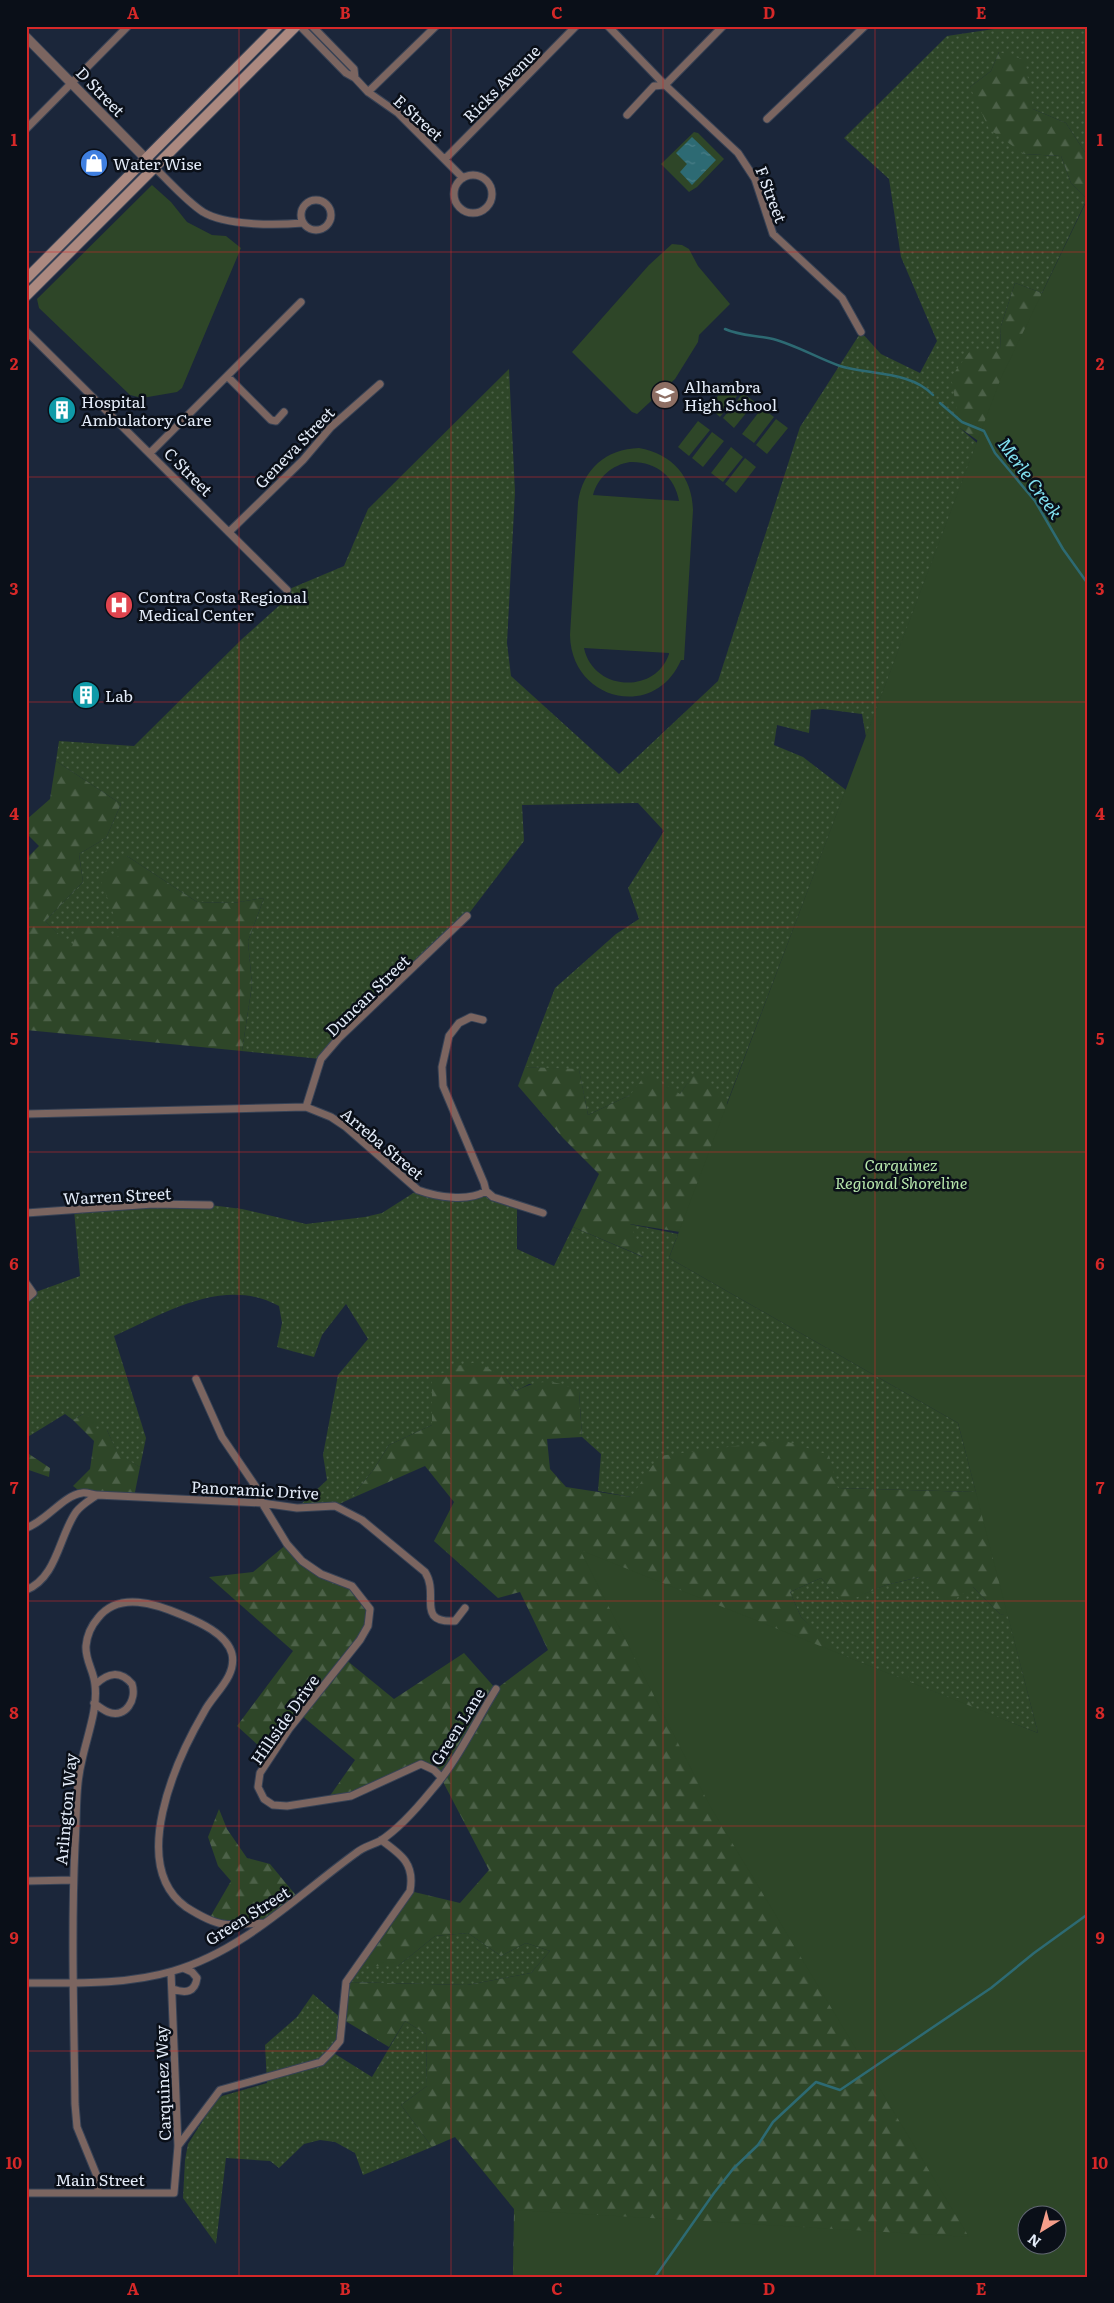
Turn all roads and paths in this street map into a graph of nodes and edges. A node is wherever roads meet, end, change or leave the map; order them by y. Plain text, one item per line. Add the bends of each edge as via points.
1 (128, 26) edge
2 (278, 26) edge
3 (298, 26) edge
4 (312, 26) edge
5 (436, 26) edge
6 (576, 26) edge
7 (608, 26) edge
8 (723, 26) edge
9 (865, 26) edge
10 (26, 37) edge
11 (324, 38) junction
12 (318, 44) junction
13 (355, 78) junction
14 (72, 83) junction
15 (665, 85) junction
16 (368, 92) junction
17 (627, 115) dead end
18 (767, 119) dead end
19 (26, 129) edge
20 (146, 159) junction
21 (444, 159) junction
22 (154, 167) junction
23 (463, 178) junction
24 (302, 222) junction
25 (26, 279) edge
26 (26, 296) edge
27 (301, 302) dead end
28 (26, 331) edge
29 (861, 332) dead end
30 (227, 376) junction
31 (380, 384) dead end
32 (284, 412) dead end
33 (151, 452) junction
34 (230, 532) junction
35 (287, 590) dead end
36 (467, 916) dead end
37 (483, 1020) dead end
38 (306, 1106) junction
39 (26, 1114) edge
40 (486, 1191) junction
41 (210, 1205) dead end
42 (26, 1213) edge
43 (543, 1213) dead end
44 (26, 1284) edge
45 (26, 1299) edge
46 (196, 1380) dead end
47 (97, 1495) junction
48 (262, 1504) junction
49 (280, 1506) junction
50 (273, 1520) junction
51 (26, 1528) edge
52 (26, 1590) edge
53 (465, 1608) dead end
54 (96, 1684) junction
55 (496, 1689) dead end
56 (94, 1703) junction
57 (441, 1778) junction
58 (381, 1840) junction
59 (73, 1880) junction
60 (26, 1881) edge
61 (264, 1923) junction
62 (183, 1968) junction
63 (171, 1972) junction
64 (74, 1982) junction
65 (26, 1983) edge
66 (173, 1989) junction
67 (178, 2146) junction
68 (98, 2192) junction
69 (26, 2193) edge
70 (174, 2193) joint

1 - 14 street
2 - 20 main road
3 - 12 street, E Street
3 - 22 main road
4 - 11 street, E Street
5 - 16 street
6 - 21 street, Ricks Avenue
7 - 15 street, F Street
8 - 15 street
9 - 18 street
10 - 14 street, D Street
11 - 12 street
11 - 13 street, E Street via 354,69
12 - 13 street, E Street
13 - 16 street, E Street
14 - 19 street
14 - 20 street, D Street
15 - 17 street via 654,86
15 - 29 street, F Street via 738,153 755,179 773,234 842,298
16 - 21 street, E Street via 398,114
20 - 22 street, D Street
20 - 25 main road
21 - 23 street, E Street
22 - 24 street via 204,213 216,218 239,222
22 - 26 main road
23 - 23 street via 456,187 457,202 468,212 485,208 492,195 489,184 477,175
24 - 24 street via 310,229 320,230 328,224 330,209 323,201 308,201 302,208
27 - 30 street
28 - 33 street, C Street
30 - 32 street via 271,420 276,421
30 - 33 street
31 - 34 street, Geneva Street via 330,427 303,460
33 - 34 street, C Street
34 - 35 street, C Street
36 - 38 street, Duncan Street via 321,1059
37 - 40 street via 471,1017 459,1023 449,1036 442,1067 443,1086
38 - 39 street, Arreba Street
38 - 40 street, Arreba Street via 330,1116 346,1128 418,1190 431,1195 461,1197 478,1196
40 - 43 street via 493,1197
41 - 42 street, Warren Street via 153,1204
44 - 45 street via 34,1293
46 - 48 street, Hillside Drive via 222,1437 256,1486
47 - 48 street, Panoramic Drive
47 - 51 street, Panoramic Drive via 82,1493 66,1501 39,1524
47 - 52 street via 76,1512 53,1563 43,1578
48 - 49 street, Panoramic Drive
48 - 50 street, Hillside Drive
49 - 50 street
49 - 53 street, Panoramic Drive via 335,1506 362,1520 425,1572 430,1580 434,1618 441,1622 454,1621
50 - 57 street, Hillside Drive via 302,1561 321,1574 352,1586 370,1609 368,1626 360,1640 289,1729 260,1773 258,1787 264,1799 272,1805 287,1806 351,1796 421,1764 434,1770
54 - 56 street, Arlington Way
54 - 56 street via 108,1674 122,1675 132,1684 134,1697 127,1709 114,1713
54 - 61 street, Arlington Way via 86,1652 87,1638 100,1615 117,1604 134,1602 162,1608 198,1622 227,1643 233,1656 232,1670 204,1710 173,1778 162,1822 159,1861 165,1883 178,1901 197,1914 222,1924
55 - 57 street, Green Lane
56 - 59 street, Arlington Way via 79,1770
57 - 58 street, Green Street
58 - 61 street, Green Street via 358,1851 291,1906
58 - 67 street via 409,1864 413,1878 410,1891 346,1982 340,2041 321,2062 220,2090
59 - 60 street
59 - 64 street, Arlington Way
61 - 62 street, Green Street
62 - 63 street, Green Street
62 - 66 street via 197,1978 196,1984 193,1990 186,1992
63 - 64 street, Green Street via 115,1981
63 - 66 street, Carquinez Way
64 - 65 street, Green Street
64 - 68 street, Arlington Way via 74,2104 77,2127 97,2176
66 - 67 street, Carquinez Way
67 - 70 street, Carquinez Way
68 - 69 street, Main Street
68 - 70 street, Main Street

